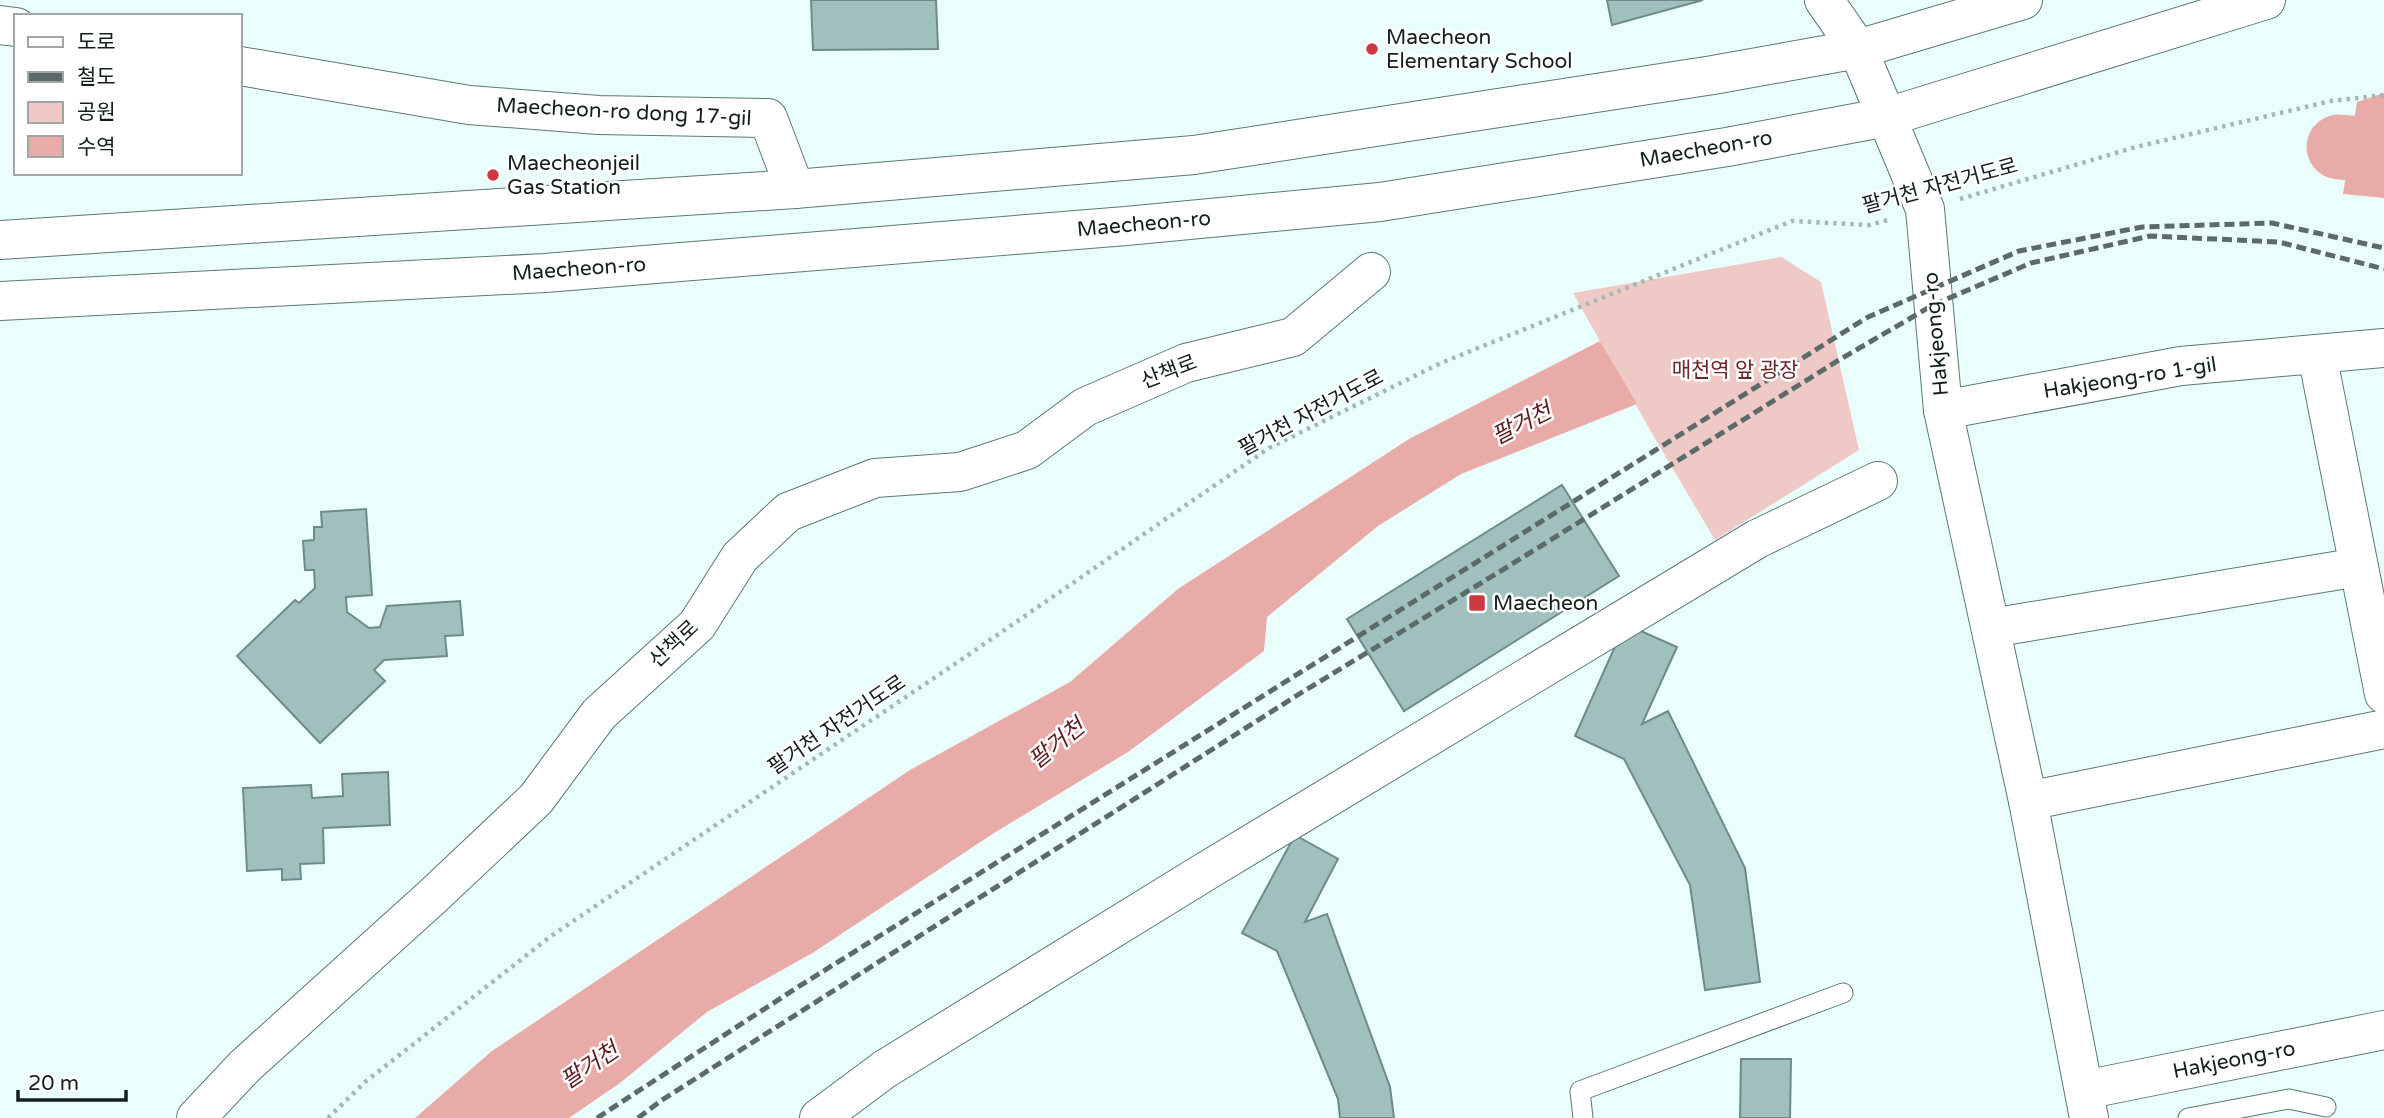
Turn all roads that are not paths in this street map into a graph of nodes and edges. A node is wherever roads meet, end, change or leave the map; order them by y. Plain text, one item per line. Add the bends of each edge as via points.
1 (1824, 0) edge
2 (2266, 0) edge
3 (2013, 2) edge
4 (1858, 49) junction
5 (242, 66) edge
6 (1887, 117) junction
7 (795, 189) junction
8 (0, 240) edge
9 (1371, 272) dead end
10 (0, 301) edge
11 (2384, 348) edge
12 (2317, 354) junction
13 (1943, 410) junction
14 (1878, 481) dead end
15 (2359, 567) junction
16 (1992, 628) junction
17 (2384, 694) edge
18 (2384, 729) edge
19 (2028, 801) junction
20 (1843, 993) dead end
21 (2384, 1030) edge
22 (2086, 1104) edge
23 (2326, 1107) dead end
24 (196, 1118) edge
25 (819, 1118) edge
26 (1583, 1118) edge
27 (2188, 1118) edge

1 - 4 main road, Hakjeong-ro
2 - 6 main road, Maecheon-ro
3 - 4 main road
4 - 6 main road, Hakjeong-ro
4 - 7 main road via 1194,155
5 - 7 main road, Maecheon-ro dong 17-gil via 469,105 599,115 768,118
6 - 10 main road, Maecheon-ro via 1727,147 1353,204 545,272
6 - 13 main road, Hakjeong-ro via 1925,209
7 - 8 main road
9 - 24 main road, 산책로 via 1293,337 1186,363 1085,407 1027,450 960,472 876,478 788,512 740,557 697,625 599,714 537,799 245,1066
11 - 12 main road, Hakjeong-ro 1-gil
12 - 13 main road, Hakjeong-ro 1-gil via 2181,366
12 - 15 main road
13 - 16 main road, Hakjeong-ro
14 - 25 main road via 1745,546 885,1069
15 - 16 main road
15 - 17 main road
16 - 19 main road, Hakjeong-ro
18 - 19 main road
19 - 22 main road, Hakjeong-ro
20 - 26 lane via 1580,1091
21 - 22 main road, Hakjeong-ro
23 - 27 lane via 2289,1099

